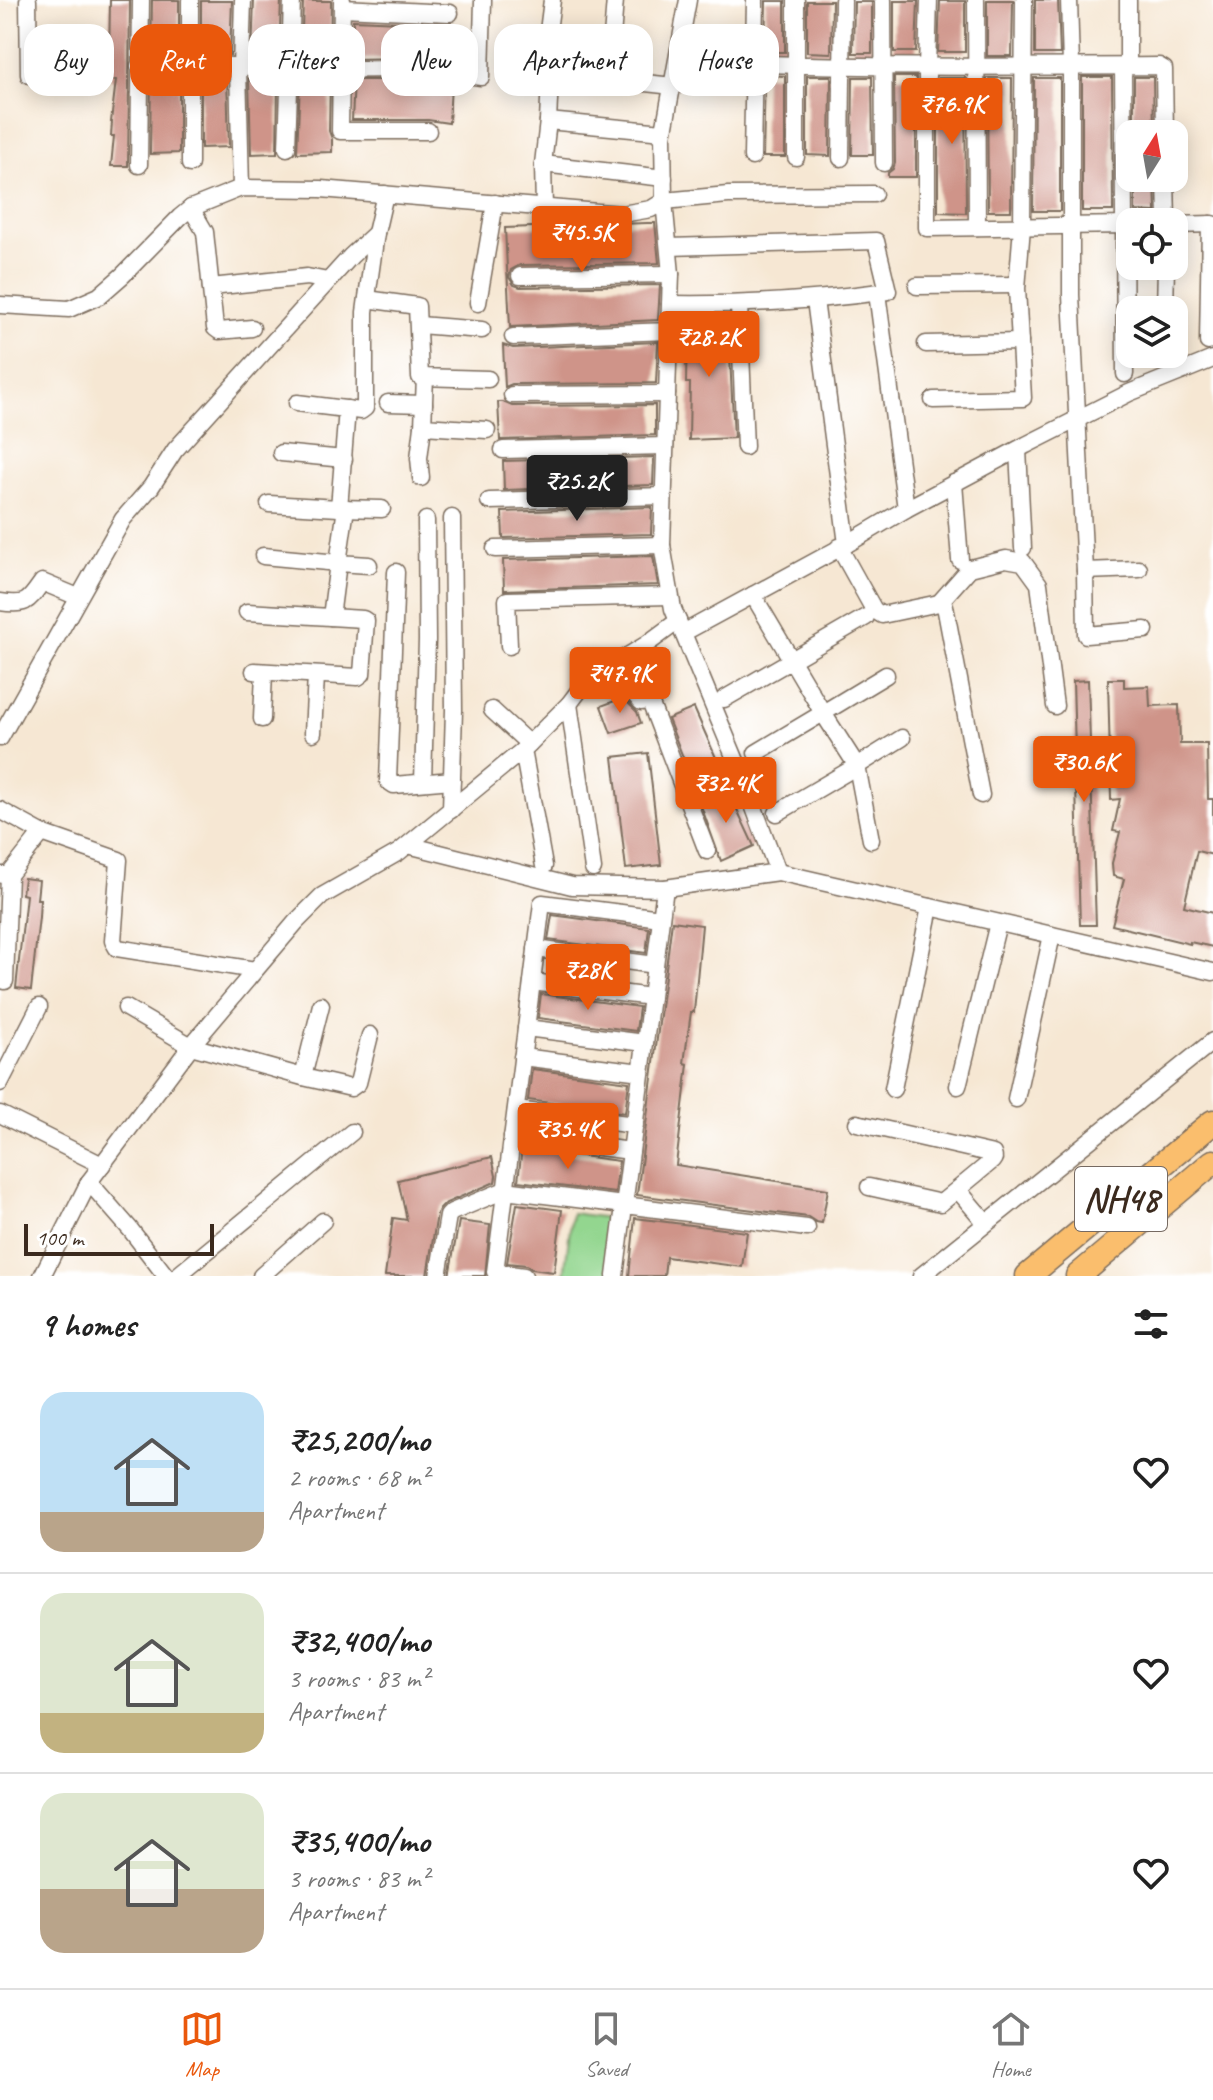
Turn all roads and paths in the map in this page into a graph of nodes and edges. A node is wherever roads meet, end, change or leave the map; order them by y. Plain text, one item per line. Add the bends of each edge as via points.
1 (28, 0) edge
2 (141, 0) edge
3 (190, 0) edge
4 (243, 0) edge
5 (292, 0) edge
6 (483, 0) edge
7 (552, 0) edge
8 (615, 0) edge
9 (688, 0) edge
10 (755, 0) edge
11 (796, 0) edge
12 (843, 0) edge
13 (883, 0) edge
14 (929, 0) edge
15 (976, 0) edge
16 (1024, 0) edge
17 (1069, 0) edge
18 (1128, 0) edge
19 (342, 4) edge
20 (450, 13) dead end
21 (28, 24) edge
22 (140, 24) edge
23 (190, 24) edge
24 (291, 24) edge
25 (342, 24) edge
26 (549, 24) edge
27 (613, 24) edge
28 (684, 24) edge
29 (755, 24) edge
30 (779, 66) edge
31 (795, 66) junction
32 (882, 66) junction
33 (1024, 66) junction
34 (1071, 66) junction
35 (1126, 66) junction
36 (232, 67) edge
37 (239, 67) junction
38 (842, 67) junction
39 (927, 67) junction
40 (248, 68) edge
41 (976, 68) junction
42 (365, 70) edge
43 (669, 86) edge
44 (139, 96) edge
45 (189, 96) edge
46 (289, 96) edge
47 (341, 96) edge
48 (671, 96) edge
49 (753, 96) edge
50 (1165, 120) edge
51 (548, 121) junction
52 (428, 131) dead end
53 (663, 132) junction
54 (287, 148) dead end
55 (752, 157) dead end
56 (796, 157) dead end
57 (841, 158) dead end
58 (884, 163) dead end
59 (190, 164) dead end
60 (543, 164) junction
61 (139, 165) dead end
62 (664, 178) junction
63 (241, 188) junction
64 (385, 194) junction
65 (874, 194) dead end
66 (664, 201) junction
67 (495, 203) junction
68 (191, 208) junction
69 (1127, 208) edge
70 (544, 209) junction
71 (1211, 224) edge
72 (1116, 225) edge
73 (1188, 225) edge
74 (1071, 226) junction
75 (977, 227) junction
76 (1022, 227) junction
77 (376, 233) junction
78 (669, 247) junction
79 (671, 274) junction
80 (520, 276) dead end
81 (1126, 280) edge
82 (328, 281) junction
83 (1017, 285) junction
84 (917, 286) dead end
85 (211, 287) junction
86 (877, 293) junction
87 (367, 299) junction
88 (815, 300) junction
89 (478, 303) dead end
90 (670, 304) junction
91 (0, 305) edge
92 (739, 305) junction
93 (419, 325) junction
94 (252, 328) dead end
95 (482, 330) dead end
96 (669, 331) junction
97 (513, 337) dead end
98 (1020, 342) junction
99 (1208, 342) dead end
100 (926, 344) dead end
101 (1213, 359) edge
102 (1125, 374) dead end
103 (425, 377) junction
104 (488, 379) dead end
105 (667, 394) junction
106 (512, 395) dead end
107 (933, 400) dead end
108 (297, 403) dead end
109 (388, 403) dead end
110 (424, 404) junction
111 (347, 409) junction
112 (1076, 421) junction
113 (423, 426) junction
114 (487, 430) dead end
115 (665, 446) junction
116 (745, 447) dead end
117 (503, 450) dead end
118 (1018, 450) junction
119 (281, 453) dead end
120 (344, 459) junction
121 (421, 478) dead end
122 (954, 483) junction
123 (663, 496) junction
124 (489, 501) dead end
125 (269, 504) dead end
126 (343, 508) junction
127 (382, 509) dead end
128 (906, 509) junction
129 (452, 518) dead end
130 (426, 520) dead end
131 (662, 545) junction
132 (843, 546) junction
133 (1023, 548) dead end
134 (495, 549) dead end
135 (263, 556) dead end
136 (960, 560) dead end
137 (338, 563) junction
138 (369, 565) dead end
139 (1139, 569) dead end
140 (1085, 571) junction
141 (396, 572) dead end
142 (753, 595) junction
143 (670, 596) junction
144 (78, 597) junction
145 (0, 602) edge
146 (939, 603) junction
147 (247, 612) dead end
148 (331, 617) junction
149 (866, 617) dead end
150 (680, 627) junction
151 (1145, 630) dead end
152 (509, 646) dead end
153 (792, 660) junction
154 (611, 666) junction
155 (886, 675) dead end
156 (316, 676) junction
157 (724, 699) dead end
158 (569, 704) junction
159 (1055, 706) dead end
160 (492, 710) dead end
161 (823, 713) junction
162 (262, 719) dead end
163 (313, 733) dead end
164 (0, 738) edge
165 (902, 738) dead end
166 (526, 747) junction
167 (756, 753) dead end
168 (857, 766) junction
169 (741, 773) junction
170 (452, 780) junction
171 (423, 782) junction
172 (685, 794) junction
173 (981, 795) dead end
174 (0, 810) edge
175 (451, 810) junction
176 (777, 813) dead end
177 (42, 833) junction
178 (871, 840) dead end
179 (408, 845) junction
180 (707, 851) dead end
181 (544, 866) dead end
182 (593, 869) dead end
183 (778, 872) junction
184 (4, 875) edge
185 (665, 888) junction
186 (930, 907) junction
187 (661, 918) junction
188 (998, 923) junction
189 (1052, 935) junction
190 (536, 949) junction
191 (655, 965) junction
192 (255, 970) junction
193 (1213, 972) edge
194 (5, 981) dead end
195 (532, 982) junction
196 (651, 997) junction
197 (321, 1005) dead end
198 (39, 1007) dead end
199 (126, 1008) dead end
200 (526, 1028) junction
201 (370, 1035) dead end
202 (1213, 1041) edge
203 (645, 1043) junction
204 (191, 1046) junction
205 (522, 1057) junction
206 (641, 1072) junction
207 (303, 1077) junction
208 (0, 1083) edge
209 (958, 1086) dead end
210 (893, 1089) dead end
211 (1016, 1099) dead end
212 (516, 1110) junction
213 (0, 1114) edge
214 (1213, 1122) edge
215 (857, 1123) dead end
216 (635, 1125) junction
217 (352, 1132) dead end
218 (512, 1136) junction
219 (631, 1151) junction
220 (1213, 1162) edge
221 (102, 1165) junction
222 (89, 1182) junction
223 (869, 1187) dead end
224 (505, 1190) junction
225 (958, 1190) junction
226 (624, 1205) junction
227 (323, 1221) dead end
228 (986, 1223) junction
229 (807, 1228) dead end
230 (42, 1276) edge
231 (166, 1276) edge
232 (177, 1276) edge
233 (261, 1276) edge
234 (438, 1276) edge
235 (524, 1276) edge
236 (615, 1276) edge
237 (921, 1276) edge
238 (1028, 1276) edge
239 (1078, 1276) edge

1 - 21 street
2 - 22 street
3 - 23 street
4 - 37 street
5 - 24 street
6 - 42 street via 481,77
7 - 26 street
8 - 27 street
9 - 28 street
10 - 29 street
11 - 31 street
12 - 38 street
13 - 32 street
14 - 39 street
15 - 41 street
16 - 33 street
17 - 34 street
18 - 35 street
19 - 20 street
19 - 25 street
30 - 31 street
31 - 38 street
31 - 56 street
32 - 38 street
32 - 39 street
32 - 58 street
33 - 34 street
33 - 41 street
33 - 76 street
34 - 35 street
34 - 74 street
35 - 50 street via 1164,69
35 - 69 street
36 - 37 street
37 - 40 street
37 - 63 street
38 - 57 street
39 - 41 street
39 - 75 street via 927,228
41 - 75 street
43 - 51 street via 550,79
44 - 61 street
45 - 59 street
46 - 54 street
47 - 52 street via 340,131
48 - 53 street
49 - 55 street
51 - 53 street
51 - 60 street
53 - 62 street
60 - 62 street
60 - 70 street
62 - 66 street
63 - 64 street
63 - 68 street
64 - 67 street
64 - 77 street
65 - 66 street
66 - 70 street via 622,214
66 - 78 street
67 - 70 street
67 - 89 street
68 - 85 street via 205,232
68 - 91 street via 99,296 69,309
71 - 73 street
71 - 99 street
72 - 74 street
74 - 76 street
74 - 112 street
75 - 76 street
76 - 83 street
77 - 82 street
77 - 87 street
78 - 79 street
78 - 86 street via 876,241 888,291
79 - 80 street
79 - 90 street
81 - 102 street
82 - 85 street via 307,277
82 - 144 street via 175,450 123,519
83 - 84 street
83 - 98 street
85 - 94 street via 217,330
86 - 88 street
86 - 128 street
87 - 93 street via 415,304
87 - 111 street via 365,408
88 - 92 street
88 - 132 street
90 - 92 street
90 - 96 street
92 - 116 street
93 - 95 street
93 - 103 street via 420,377
96 - 97 street
96 - 105 street
98 - 100 street
98 - 107 street via 1023,398
101 - 112 street
103 - 104 street
103 - 110 street
105 - 106 street
105 - 115 street
108 - 111 street
109 - 110 street
110 - 113 street
111 - 120 street
112 - 118 street
112 - 140 street
113 - 114 street
113 - 121 street
115 - 117 street
115 - 123 street
118 - 122 street
118 - 133 street
119 - 120 street
120 - 126 street
122 - 128 street
122 - 136 street
123 - 124 street
123 - 131 street
125 - 126 street
126 - 127 street
126 - 137 street
128 - 132 street
129 - 170 street
130 - 171 street
131 - 134 street
131 - 143 street
132 - 142 street
132 - 146 street via 878,614
135 - 137 street
137 - 138 street
137 - 148 street
139 - 140 street
140 - 151 street via 1086,635
141 - 171 street via 388,781
142 - 150 street
142 - 153 street
143 - 150 street
143 - 152 street via 507,600
144 - 145 street via 42,582 24,603
144 - 164 street
146 - 159 street via 970,568 1006,559 1023,562 1039,584
146 - 173 street via 948,614
147 - 148 street
148 - 156 street via 366,621 362,674
149 - 153 street
150 - 154 street
150 - 169 street
153 - 157 street
153 - 161 street
154 - 158 street via 584,684
154 - 172 street via 645,700
155 - 161 street
156 - 162 street via 259,672
156 - 163 street
158 - 166 street
158 - 182 street
160 - 166 street
161 - 167 street
161 - 168 street
165 - 168 street
166 - 175 street
166 - 181 street
168 - 176 street
168 - 178 street
169 - 172 street
169 - 183 street
170 - 171 street
170 - 175 street
172 - 180 street
174 - 177 street
175 - 179 street
177 - 184 street
177 - 192 street via 119,860 113,941 117,948
179 - 185 street via 572,886
179 - 192 street via 322,896
183 - 185 street
183 - 186 street
184 - 194 street
185 - 187 street
186 - 188 street
186 - 210 street
187 - 190 street via 542,903
187 - 191 street
188 - 189 street
188 - 209 street
189 - 193 street
189 - 211 street
190 - 191 street
190 - 195 street
191 - 196 street
192 - 204 street
195 - 196 street
195 - 200 street
196 - 203 street
197 - 207 street
198 - 208 street
199 - 204 street
200 - 203 street
200 - 205 street
201 - 207 street via 356,1086
202 - 228 street
203 - 206 street
204 - 207 street
204 - 221 street
205 - 206 street
205 - 212 street
206 - 216 street
212 - 216 street
212 - 218 street
213 - 221 street
214 - 238 highway, NH48
215 - 225 street via 993,1154 992,1161
216 - 219 street
217 - 232 street
218 - 219 street
218 - 224 street
219 - 226 street
220 - 239 highway, NH48
221 - 222 street
222 - 230 street
222 - 231 street
223 - 225 street via 941,1203
224 - 226 street
224 - 234 street via 448,1216
224 - 235 street via 495,1272
225 - 228 street
226 - 229 street
226 - 236 street
227 - 233 street
228 - 237 street

